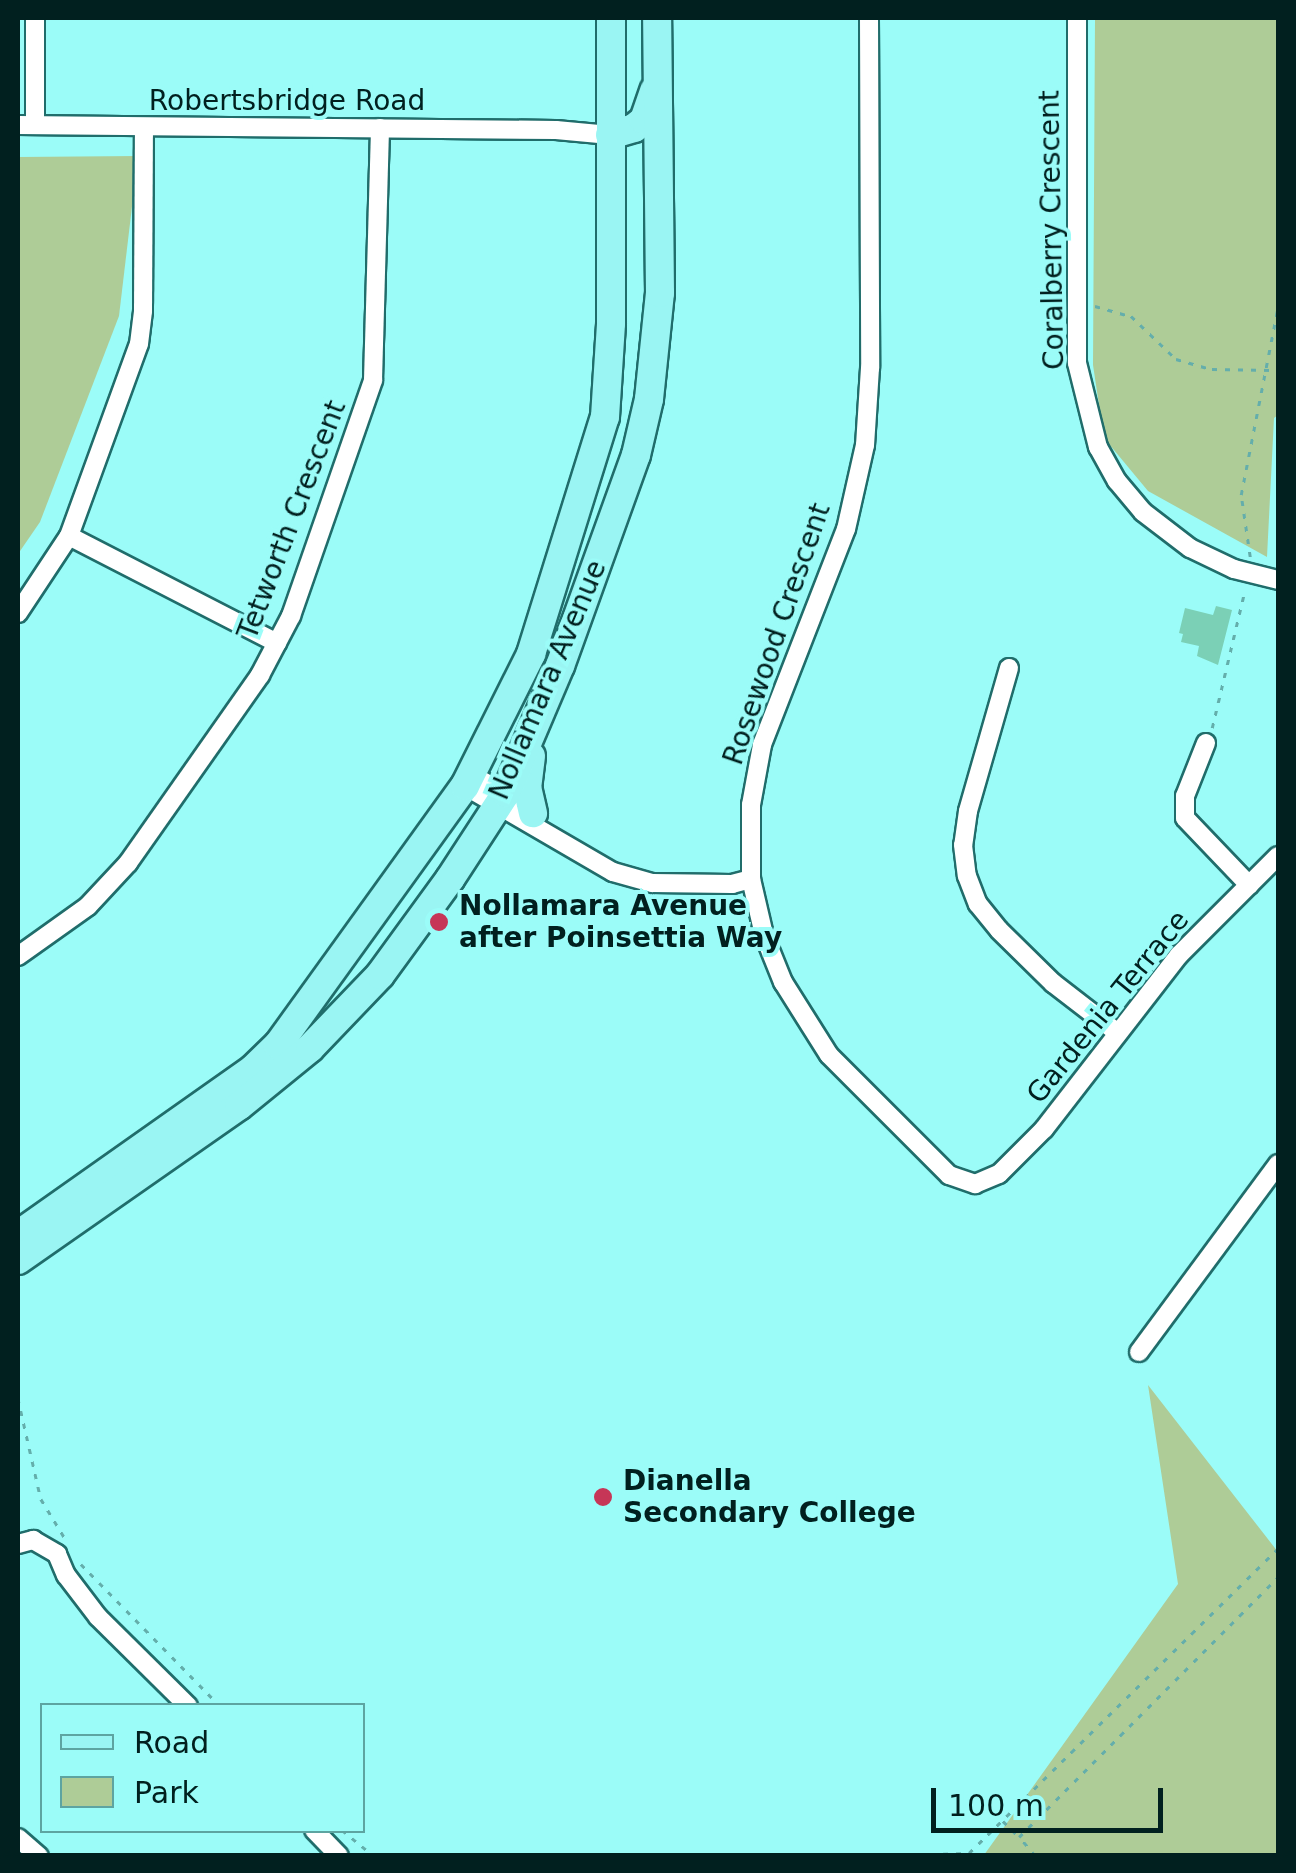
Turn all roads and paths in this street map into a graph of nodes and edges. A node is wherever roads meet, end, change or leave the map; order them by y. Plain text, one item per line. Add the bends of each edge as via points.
1 (35, 18) edge
2 (610, 18) edge
3 (657, 18) edge
4 (870, 18) edge
5 (1077, 18) edge
6 (657, 83) junction
7 (610, 102) junction
8 (26, 125) edge
9 (144, 128) junction
10 (380, 128) junction
11 (556, 130) junction
12 (610, 135) junction
13 (1077, 306) junction
14 (1278, 306) edge
15 (1266, 370) junction
16 (1278, 370) edge
17 (69, 536) junction
18 (1251, 563) dead end
19 (1278, 580) edge
20 (1246, 587) dead end
21 (18, 613) edge
22 (277, 643) junction
23 (1010, 668) dead end
24 (535, 725) junction
25 (1206, 743) joint
26 (468, 780) junction
27 (502, 798) junction
28 (532, 820) junction
29 (475, 841) junction
30 (1278, 856) edge
31 (750, 878) junction
32 (1249, 885) junction
33 (18, 956) edge
34 (390, 962) junction
35 (315, 996) junction
36 (1118, 1034) junction
37 (1278, 1164) edge
38 (975, 1184) joint
39 (18, 1235) edge
40 (18, 1260) edge
41 (1140, 1352) dead end
42 (18, 1398) edge
43 (25, 1542) edge
44 (69, 1546) dead end
45 (1278, 1548) edge
46 (79, 1561) dead end
47 (1278, 1577) edge
48 (185, 1703) edge
49 (217, 1703) edge
50 (1003, 1821) junction
51 (317, 1833) edge
52 (346, 1833) edge
53 (1019, 1837) junction
54 (18, 1838) edge
55 (39, 1856) edge
56 (339, 1856) edge
57 (374, 1856) edge
58 (866, 1856) edge
59 (1035, 1856) edge

1 - 8 street
2 - 7 main road, Nollamara Avenue
3 - 6 main road, Nollamara Avenue
4 - 31 street, Rosewood Crescent via 865,445 846,528 762,745 751,805
5 - 13 street, Coralberry Crescent
6 - 12 main road via 644,120
6 - 24 main road, Nollamara Avenue via 660,293 648,399 636,455
7 - 11 street, Robertsbridge Road via 588,120
7 - 12 main road, Nollamara Avenue
8 - 9 street, Robertsbridge Road
9 - 10 street, Robertsbridge Road
9 - 17 street via 142,327
10 - 11 street, Robertsbridge Road
10 - 22 street, Tetworth Crescent via 372,380
11 - 12 street, Robertsbridge Road
12 - 26 main road, Nollamara Avenue via 605,417 531,654
13 - 15 path via 1131,316 1176,359 1212,369
13 - 19 street, Coralberry Crescent via 1077,363 1098,447 1117,481 1143,512 1190,548
14 - 15 path
15 - 16 path
15 - 18 path via 1241,495
17 - 21 street
17 - 22 street
20 - 25 path
22 - 33 street, Tetworth Crescent via 119,875
23 - 36 street via 968,811 968,876 978,904 999,930
24 - 27 main road, Nollamara Avenue
24 - 28 main road via 528,787
25 - 32 street via 1185,796 1185,818
26 - 27 street
26 - 35 main road, Nollamara Avenue
27 - 28 street
27 - 29 main road, Nollamara Avenue
28 - 29 main road via 504,824
28 - 31 street via 613,872 652,883 732,884
29 - 34 main road, Nollamara Avenue
30 - 32 street, Gardenia Terrace
31 - 38 street, Rosewood Crescent via 783,982 829,1055 949,1174
32 - 36 street, Gardenia Terrace via 1179,955
34 - 35 main road via 335,1006
34 - 40 main road, Nollamara Avenue via 272,1080
35 - 39 main road, Nollamara Avenue via 254,1069
36 - 38 street, Gardenia Terrace via 1044,1129 999,1174
37 - 41 street
42 - 44 path via 41,1498
43 - 48 street via 57,1554 98,1617
45 - 50 path
46 - 49 path
47 - 53 path
50 - 53 path
50 - 58 path via 968,1854
51 - 56 street
52 - 57 path
53 - 59 path
54 - 55 street

